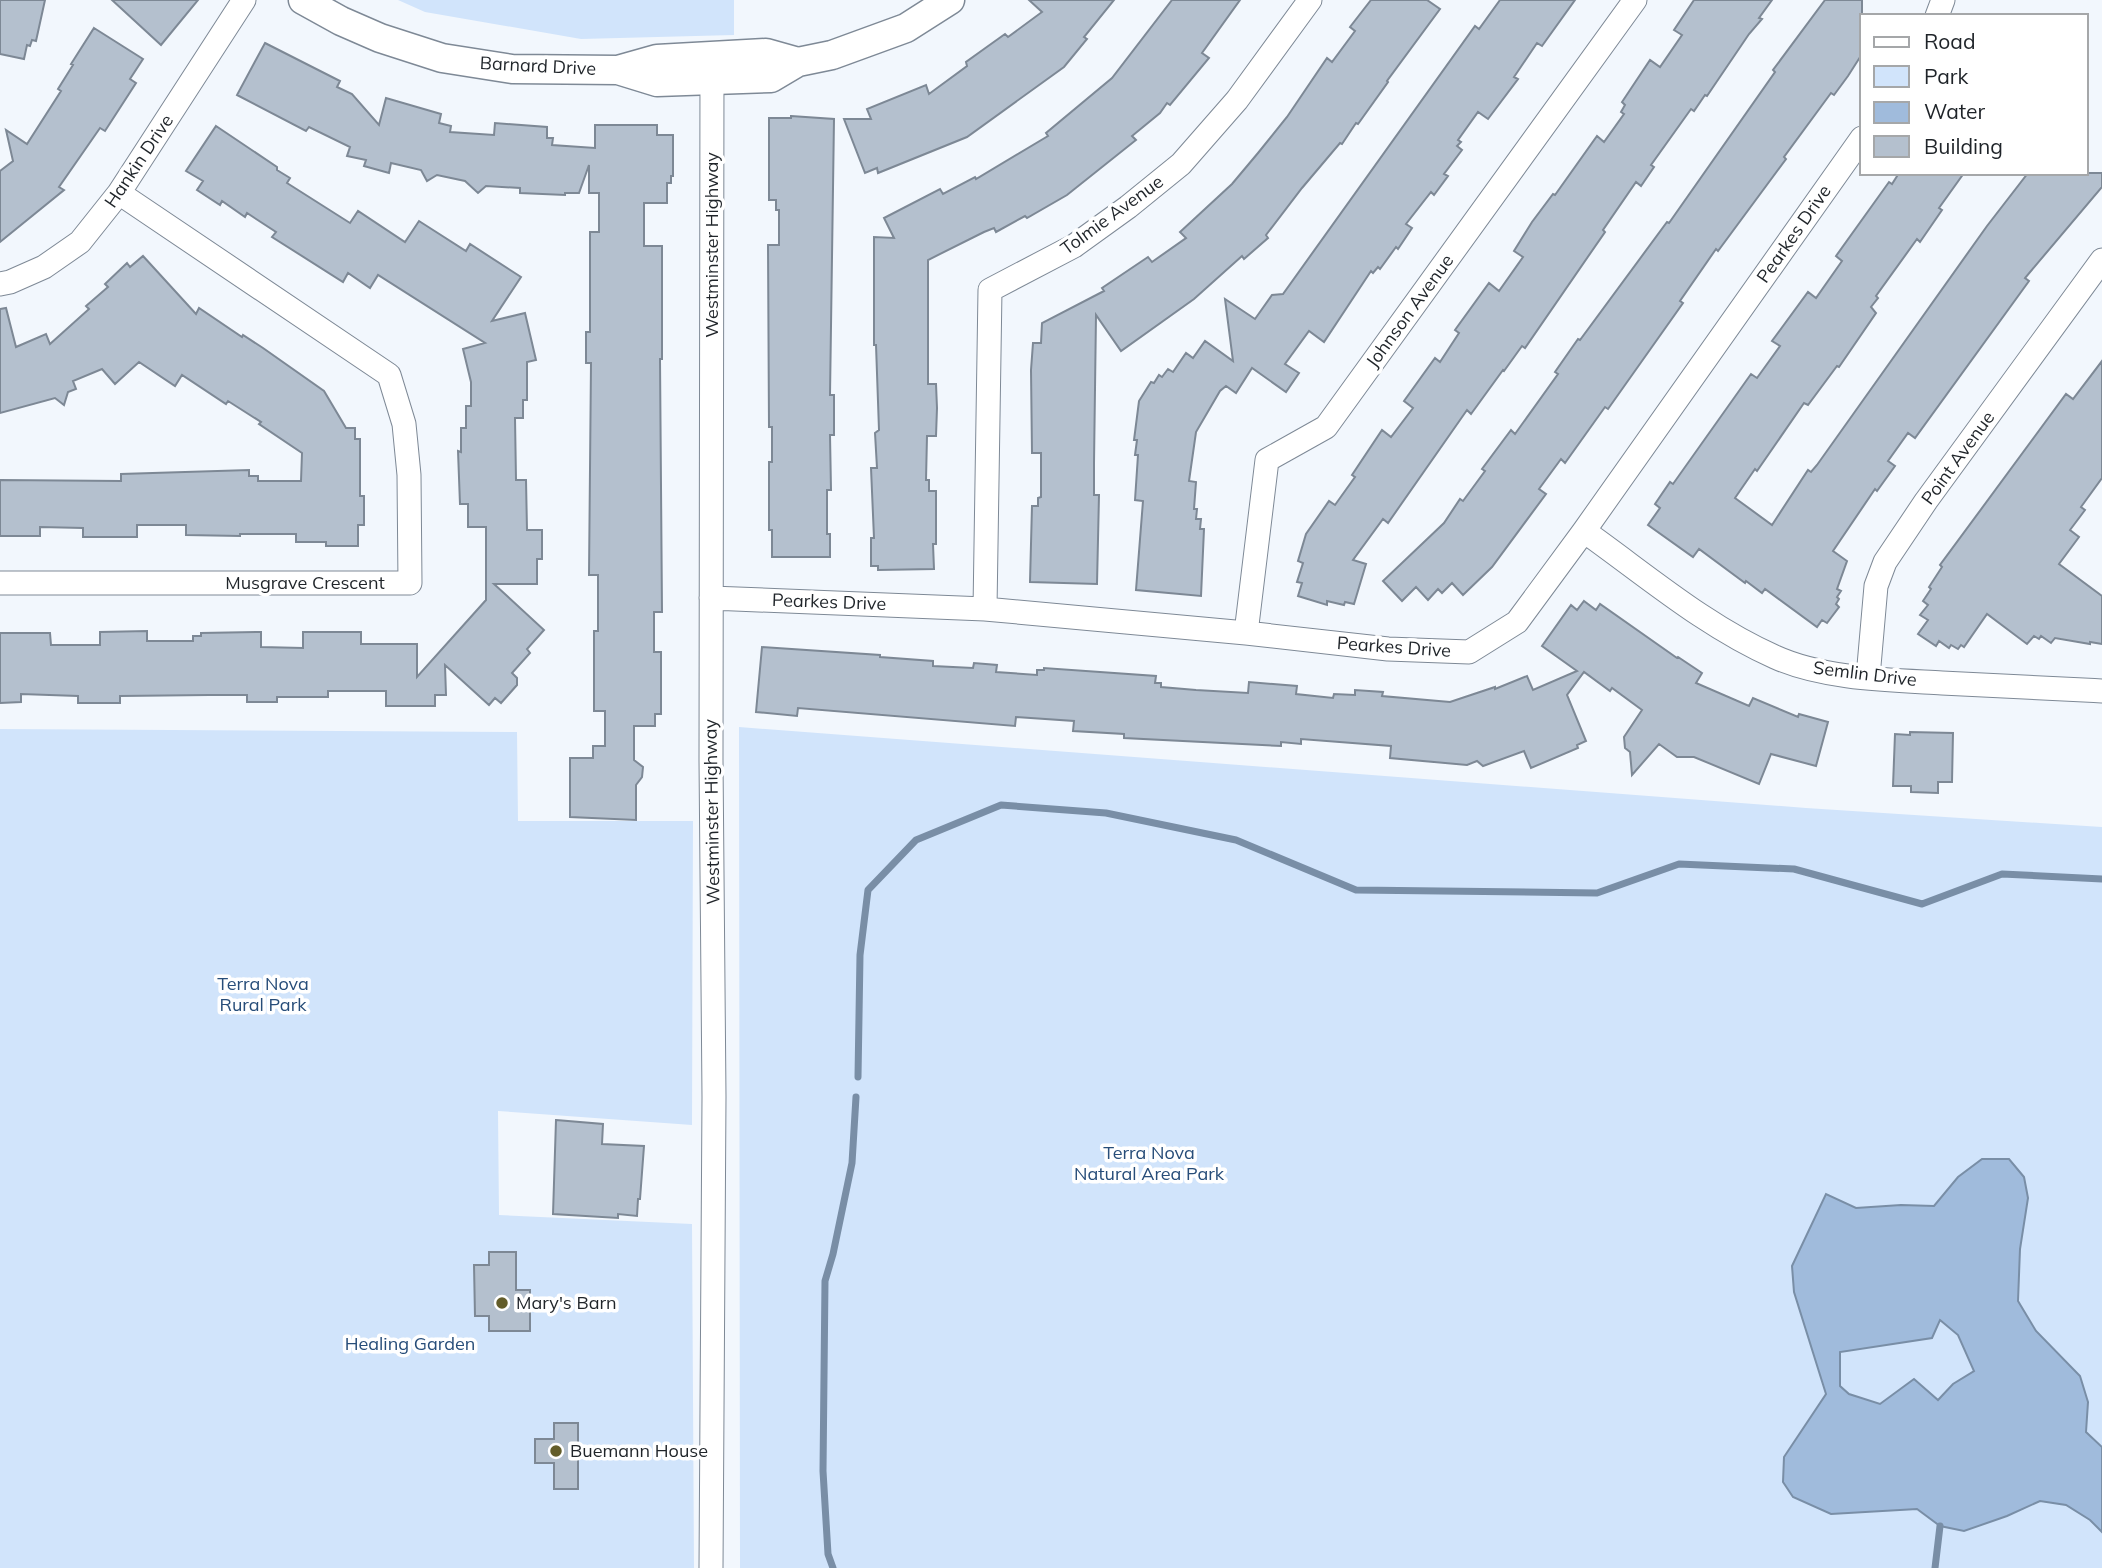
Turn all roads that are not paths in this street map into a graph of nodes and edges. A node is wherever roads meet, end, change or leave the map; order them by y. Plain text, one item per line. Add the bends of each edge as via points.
1 (244, 0) edge
2 (303, 0) edge
3 (950, 0) edge
4 (1310, 0) edge
5 (1635, 0) edge
6 (712, 69) junction
7 (1860, 141) edge
8 (119, 193) junction
9 (2102, 260) edge
10 (0, 284) edge
11 (1584, 531) junction
12 (0, 583) edge
13 (711, 598) junction
14 (985, 608) junction
15 (1247, 633) junction
16 (1868, 677) junction
17 (2102, 691) edge
18 (710, 1568) edge

1 - 8 street, Hankin Drive
2 - 6 street, Barnard Drive via 341,22 442,58 512,69 618,70 657,82
3 - 6 street, Barnard Drive via 906,28 832,55 798,62 766,53
4 - 14 street, Tolmie Avenue via 1237,100 1181,164 1074,246 990,290
5 - 15 street, Johnson Avenue via 1326,427 1267,460
6 - 13 street, Westminster Highway
7 - 11 street, Pearkes Drive
8 - 10 street, Hankin Drive via 80,242 44,267
8 - 12 street, Musgrave Crescent via 389,375 404,424 410,583
9 - 16 street, Point Avenue via 1885,562 1876,586
11 - 15 street, Pearkes Drive via 1517,622 1469,652 1388,649
11 - 16 street, Semlin Drive via 1684,604 1766,653 1816,670
13 - 14 street, Pearkes Drive
13 - 18 street, Westminster Highway via 714,1097
14 - 15 street, Pearkes Drive
16 - 17 street, Semlin Drive

